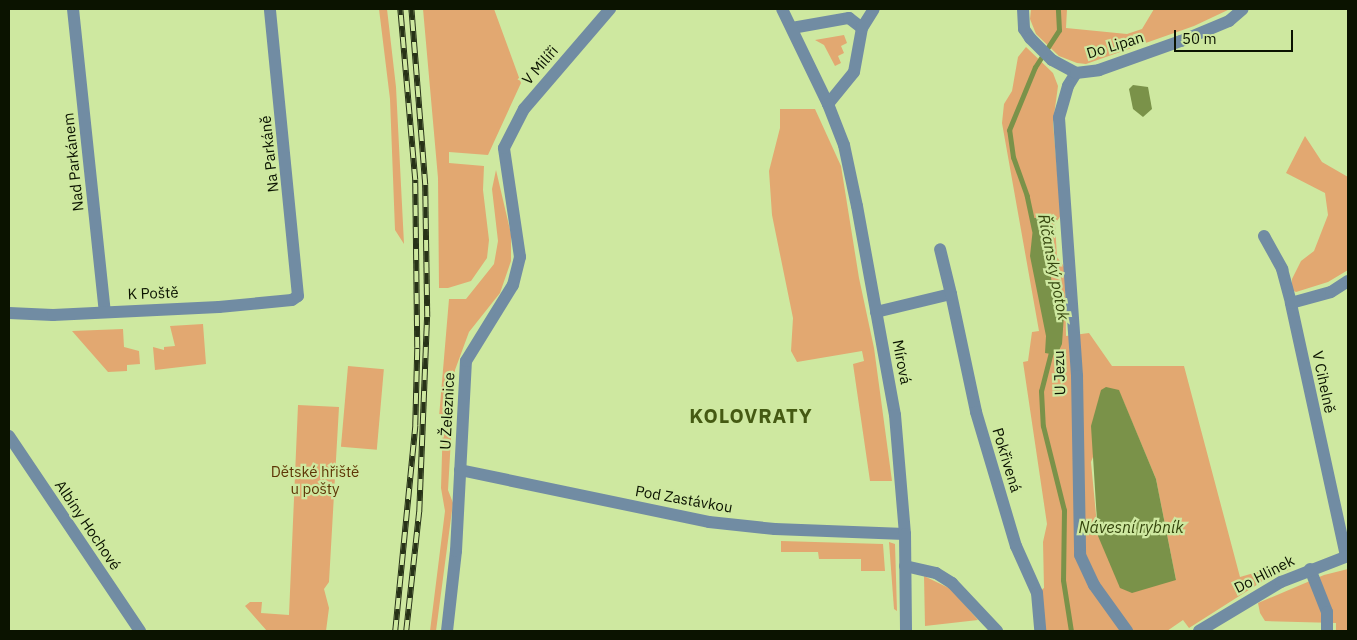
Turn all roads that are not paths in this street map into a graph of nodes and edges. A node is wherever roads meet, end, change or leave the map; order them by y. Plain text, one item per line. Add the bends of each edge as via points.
1 (73, 9) edge
2 (270, 9) edge
3 (610, 9) edge
4 (782, 9) edge
5 (874, 9) edge
6 (1243, 9) edge
7 (1022, 13) edge
8 (792, 28) junction
9 (862, 28) junction
10 (1076, 73) junction
11 (828, 104) junction
12 (504, 148) joint
13 (1264, 236) dead end
14 (940, 249) dead end
15 (1348, 281) edge
16 (951, 294) junction
17 (298, 296) joint
18 (1290, 303) junction
19 (105, 311) junction
20 (876, 312) junction
21 (9, 313) edge
22 (9, 436) edge
23 (460, 470) junction
24 (905, 534) junction
25 (1347, 556) edge
26 (905, 566) junction
27 (1310, 569) junction
28 (140, 631) edge
29 (447, 631) edge
30 (906, 631) edge
31 (996, 631) edge
32 (1040, 631) edge
33 (1127, 631) edge
34 (1200, 631) edge
35 (1328, 631) edge

1 - 19 street, Nad Parkánem
2 - 17 street, Na Parkáně
3 - 12 street, V Milíři via 524,109
4 - 8 street, Mírová
5 - 9 street
6 - 10 street, Do Lipan via 1229,21 1181,41 1100,70
7 - 10 street, Do Lipan via 1024,29 1030,38 1052,60
8 - 9 street via 849,18
8 - 11 street, Mírová
9 - 11 street via 854,72
10 - 33 street, U Jezu via 1068,86 1059,118 1077,376 1080,555 1094,584
11 - 20 street, Mírová via 846,154
12 - 23 street, U Železnice via 520,256 513,285 466,361
13 - 18 street, V Cihelně via 1282,269
14 - 16 street, Pokřivená
15 - 18 street via 1331,292
16 - 20 street
16 - 32 street, Pokřivená via 976,412 1016,546 1037,593
17 - 19 street, K Poště via 292,300 230,306
18 - 25 street, V Cihelně
19 - 21 street, K Poště
20 - 24 street, Mírová via 895,414
22 - 28 street, Albíny Hochové
23 - 24 street, Pod Zastávkou via 709,522 775,530
23 - 29 street, U Železnice
24 - 26 street, Mírová
25 - 27 street, Do Hlinek
26 - 30 street, Mírová
26 - 31 street via 936,573 952,583
27 - 34 street, Do Hlinek via 1248,599
27 - 35 street via 1327,612

